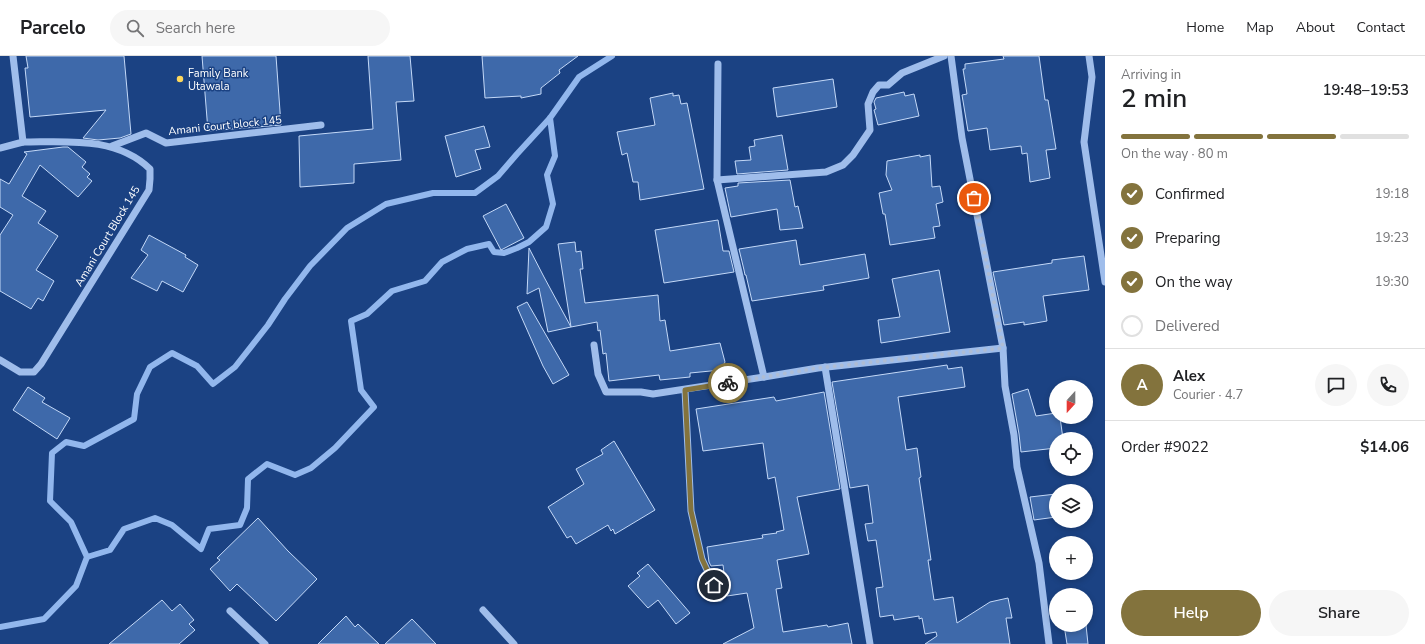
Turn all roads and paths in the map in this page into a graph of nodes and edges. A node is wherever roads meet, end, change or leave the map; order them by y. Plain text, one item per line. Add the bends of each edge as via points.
1 (13, 56) edge
2 (944, 56) edge
3 (951, 56) edge
4 (1089, 56) edge
5 (718, 64) dead end
6 (321, 125) dead end
7 (23, 142) junction
8 (112, 146) junction
9 (0, 148) edge
10 (717, 180) junction
11 (1105, 282) edge
12 (594, 345) dead end
13 (1003, 348) junction
14 (0, 360) edge
15 (825, 367) junction
16 (764, 378) junction
17 (685, 390) junction
18 (720, 598) dead end
19 (483, 610) dead end
20 (230, 611) dead end
21 (265, 644) edge
22 (514, 644) edge
23 (870, 644) edge
24 (1048, 644) edge

1 - 7 street
2 - 10 street via 902,73 888,85 879,85 868,104 870,130 842,166 826,172
3 - 13 street via 962,138
4 - 11 street via 1092,76 1084,142
5 - 10 street
6 - 8 street, Amani Court block 145 via 166,143 146,133
7 - 8 street, Amani Court Block 145 via 84,142
7 - 9 street
8 - 14 street, Amani Court Block 145 via 150,169 149,190 34,372 20,372
10 - 16 street
12 - 17 street via 598,374 606,392 653,394
13 - 15 street
13 - 24 street via 1005,386 1017,467 1039,563
15 - 16 street
15 - 23 street
16 - 17 street
17 - 18 street via 691,511 702,559
19 - 22 street
20 - 21 street

